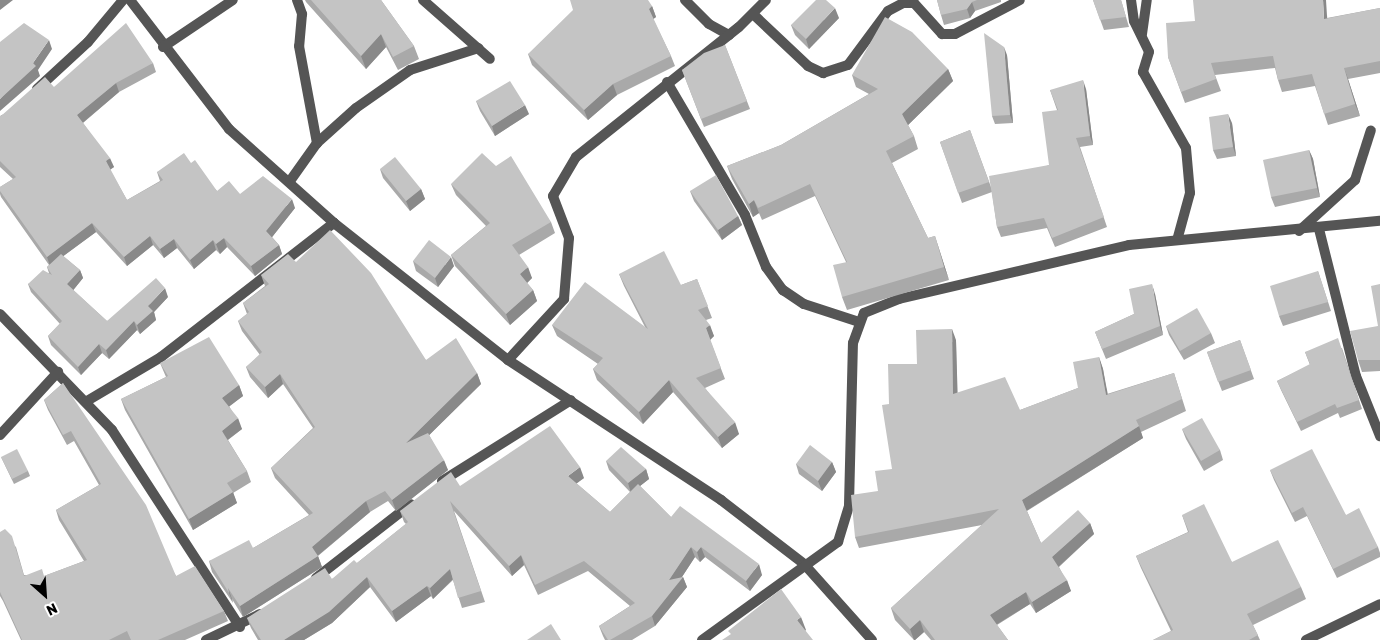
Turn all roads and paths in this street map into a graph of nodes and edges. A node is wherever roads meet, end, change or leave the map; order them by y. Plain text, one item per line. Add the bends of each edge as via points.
1 (123, 0) edge
2 (233, 0) edge
3 (297, 0) edge
4 (422, 0) edge
5 (686, 0) edge
6 (766, 0) edge
7 (1020, 0) edge
8 (1131, 0) edge
9 (1147, 0) edge
10 (135, 3) edge
11 (753, 14) junction
12 (1142, 34) junction
13 (729, 35) junction
14 (163, 47) junction
15 (479, 48) junction
16 (490, 59) dead end
17 (667, 82) junction
18 (28, 98) edge
19 (1371, 130) dead end
20 (317, 144) junction
21 (290, 182) junction
22 (1380, 221) edge
23 (334, 223) junction
24 (1319, 229) junction
25 (1299, 231) junction
26 (1178, 237) junction
27 (0, 314) edge
28 (859, 322) junction
29 (508, 360) junction
30 (58, 372) junction
31 (571, 400) junction
32 (87, 401) junction
33 (0, 435) edge
34 (1380, 436) edge
35 (804, 564) junction
36 (304, 586) edge
37 (1380, 604) edge
38 (272, 606) edge
39 (240, 627) junction
40 (206, 640) edge
41 (702, 640) edge
42 (872, 640) edge
43 (1306, 640) edge

1 - 18 street via 88,42
2 - 14 street
3 - 20 street via 302,14 299,46
4 - 15 street
5 - 13 street via 709,24
6 - 11 street
7 - 11 street via 955,34 942,34 914,3 903,3 888,11 848,65 823,73 808,66
8 - 12 street via 1134,21
9 - 12 street
10 - 14 street
11 - 13 street
12 - 26 street via 1149,52 1143,72 1186,148 1190,193
13 - 17 street
14 - 21 street via 229,129
15 - 16 street
15 - 20 street via 410,70 356,108
17 - 28 street via 745,216 766,267 782,290 804,304
17 - 29 street via 576,157 556,188 554,205 569,238 566,293 560,307
19 - 25 street via 1355,180
20 - 21 street
21 - 23 street
22 - 24 street
23 - 29 street
23 - 32 street via 161,357
24 - 25 street
24 - 34 street via 1356,376
25 - 26 street
26 - 28 street via 898,299 872,308
27 - 30 street
28 - 35 street via 853,343 849,505 838,542
29 - 31 street
30 - 32 street
30 - 33 street
31 - 35 street via 721,500
31 - 36 street via 489,447
32 - 39 street via 112,430
35 - 41 street
35 - 42 street
37 - 43 street
38 - 39 street
39 - 40 street

